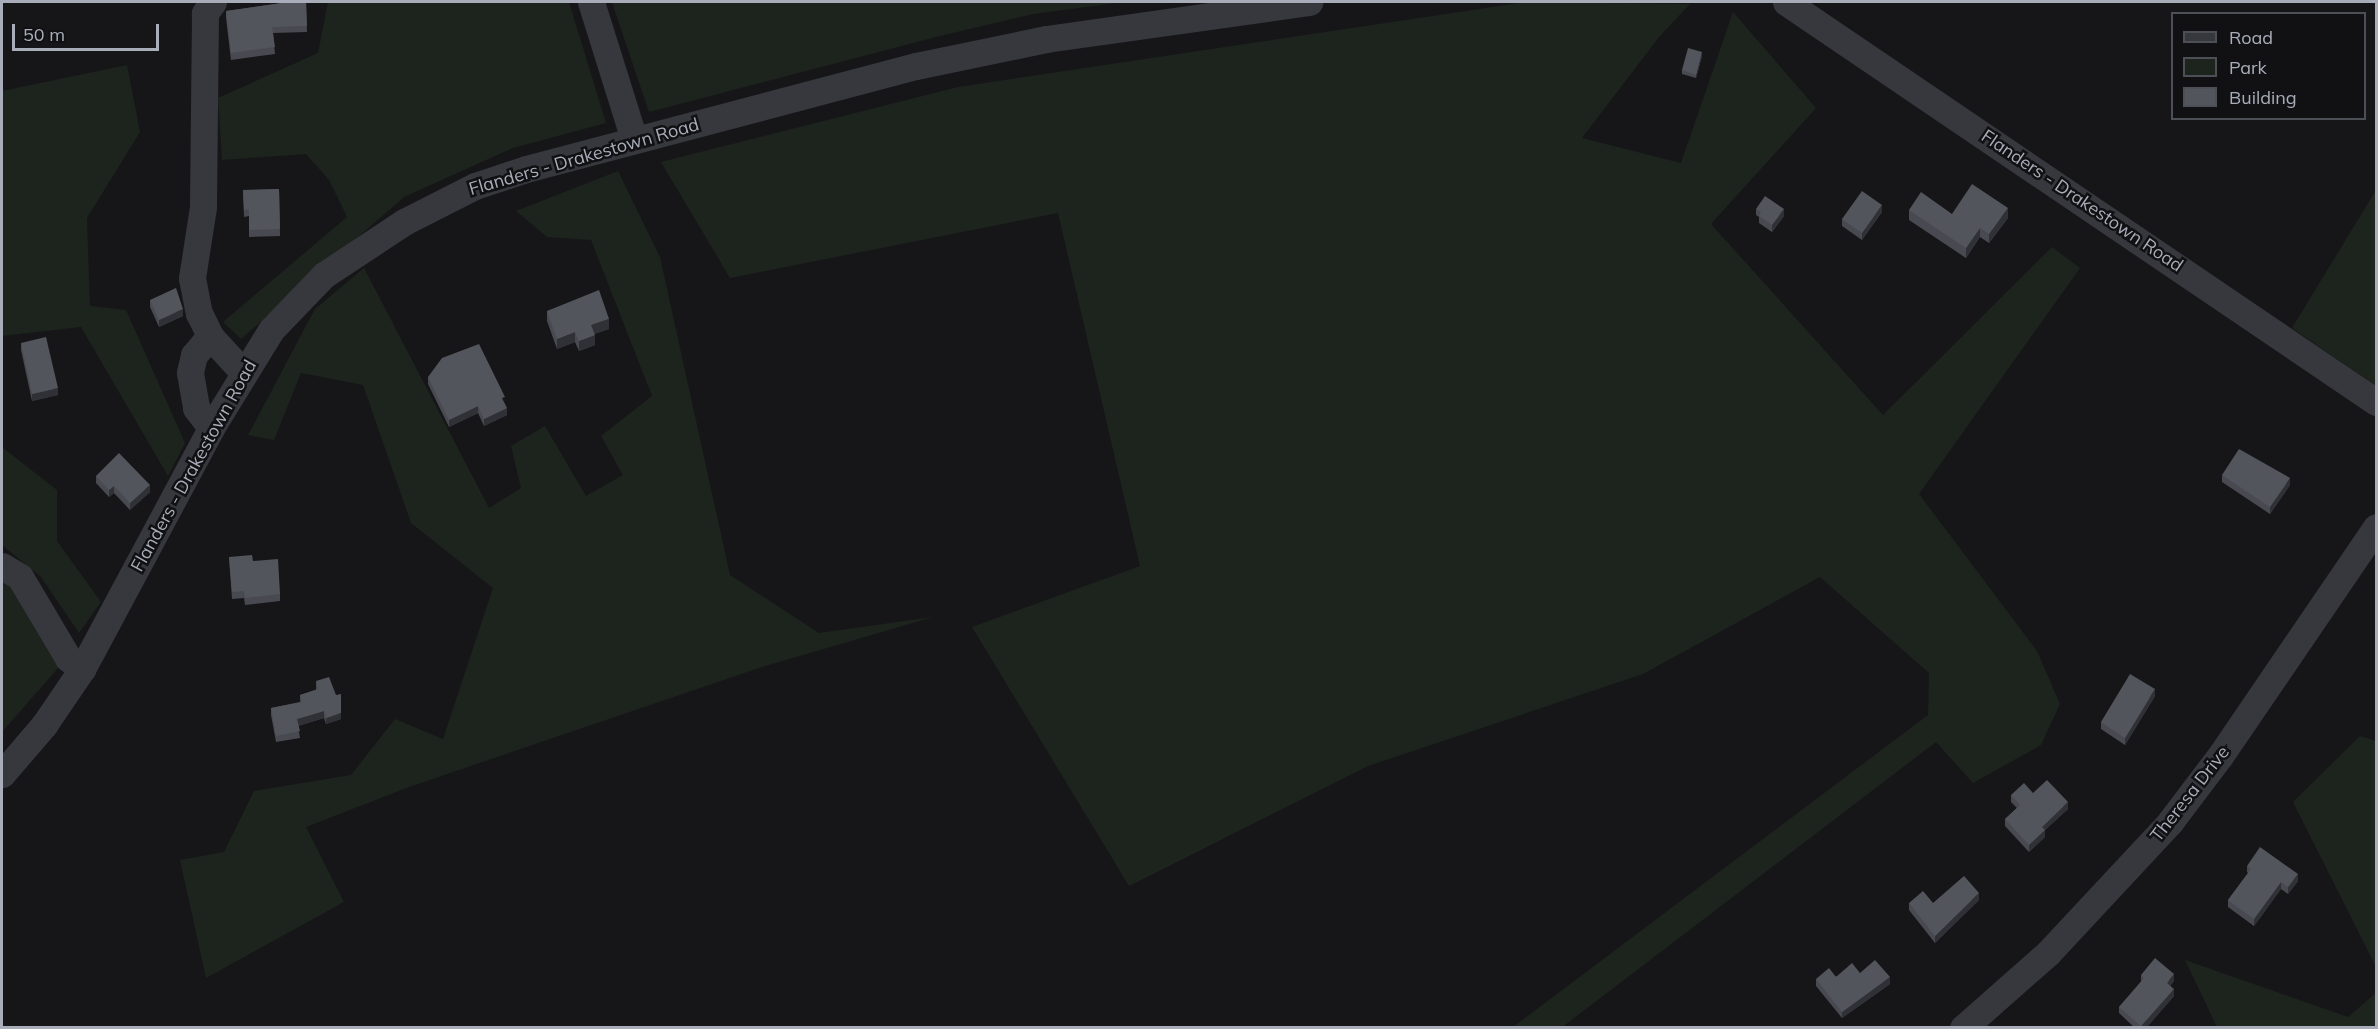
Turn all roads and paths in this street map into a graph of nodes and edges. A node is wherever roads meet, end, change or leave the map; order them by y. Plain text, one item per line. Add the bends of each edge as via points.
1 (213, 2) edge
2 (591, 2) edge
3 (1309, 2) edge
4 (1786, 2) edge
5 (634, 139) junction
6 (210, 336) junction
7 (243, 372) junction
8 (2376, 402) edge
9 (211, 428) junction
10 (2376, 527) edge
11 (2, 566) edge
12 (82, 669) junction
13 (2, 774) edge
14 (1963, 1028) edge

1 - 6 street via 206,13 203,207 192,278 199,313
2 - 5 street
3 - 5 street, Flanders - Drakestown Road via 990,49
4 - 8 street, Flanders - Drakestown Road
5 - 7 street, Flanders - Drakestown Road via 475,186 404,222 348,256 305,293 271,330
6 - 7 street
6 - 9 street via 194,355 190,373 196,408
7 - 9 street, Flanders - Drakestown Road
9 - 12 street, Flanders - Drakestown Road
10 - 14 street, Theresa Drive via 2220,756 2170,822 2049,953
11 - 12 street via 20,577 68,658
12 - 13 street, Flanders - Drakestown Road via 44,725

